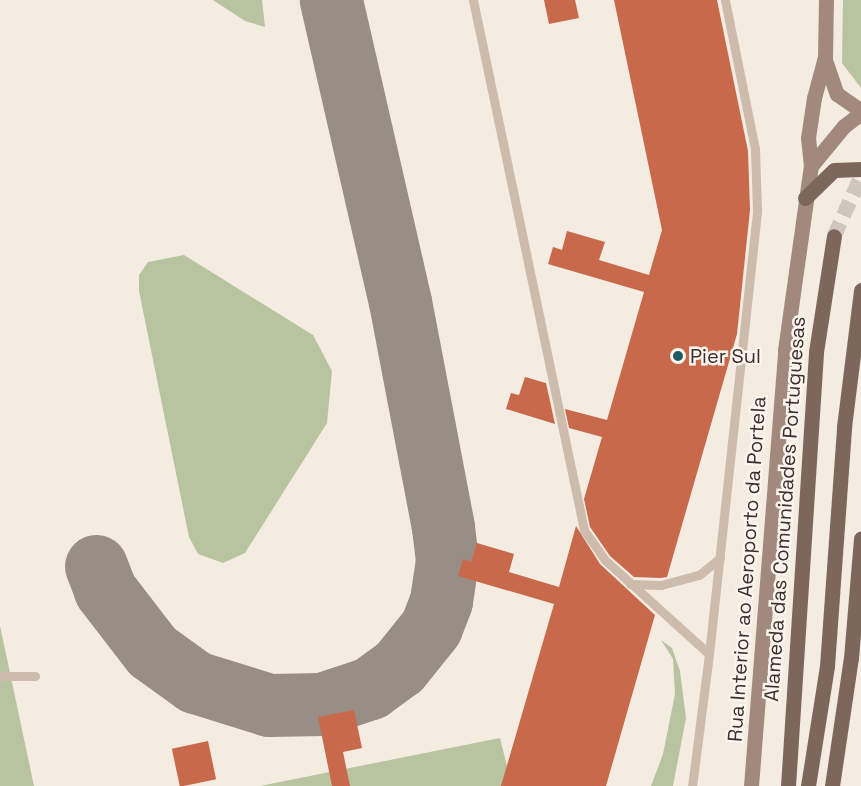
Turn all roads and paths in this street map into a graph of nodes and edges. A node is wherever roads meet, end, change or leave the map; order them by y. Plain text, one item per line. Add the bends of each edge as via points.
1 (473, 0) edge
2 (725, 0) edge
3 (826, 0) edge
4 (825, 57) junction
5 (861, 112) edge
6 (811, 166) junction
7 (861, 169) edge
8 (805, 198) junction
9 (834, 236) tunnel mouth
10 (861, 290) edge
11 (861, 538) edge
12 (720, 558) junction
13 (630, 584) junction
14 (710, 654) junction
15 (0, 676) edge
16 (35, 676) dead end
17 (692, 786) edge
18 (751, 786) edge
19 (788, 786) edge
20 (808, 786) edge
21 (832, 786) edge

1 - 13 lane via 584,531 605,561
2 - 12 lane via 755,149 757,210
3 - 4 street, Rua Interior ao Aeroporto da Portela
4 - 5 street via 837,94
4 - 6 street, Rua Interior ao Aeroporto da Portela via 808,138
5 - 6 street
6 - 8 street, Rua Interior ao Aeroporto da Portela
7 - 8 main road via 834,170
8 - 18 street, Rua Interior ao Aeroporto da Portela via 785,350
9 - 19 main road, Alameda das Comunidades Portuguesas via 816,352
10 - 20 main road via 844,427 827,666
11 - 21 main road via 851,658
12 - 13 lane via 699,575 661,585
12 - 14 lane
13 - 14 lane
14 - 17 lane
15 - 16 lane

